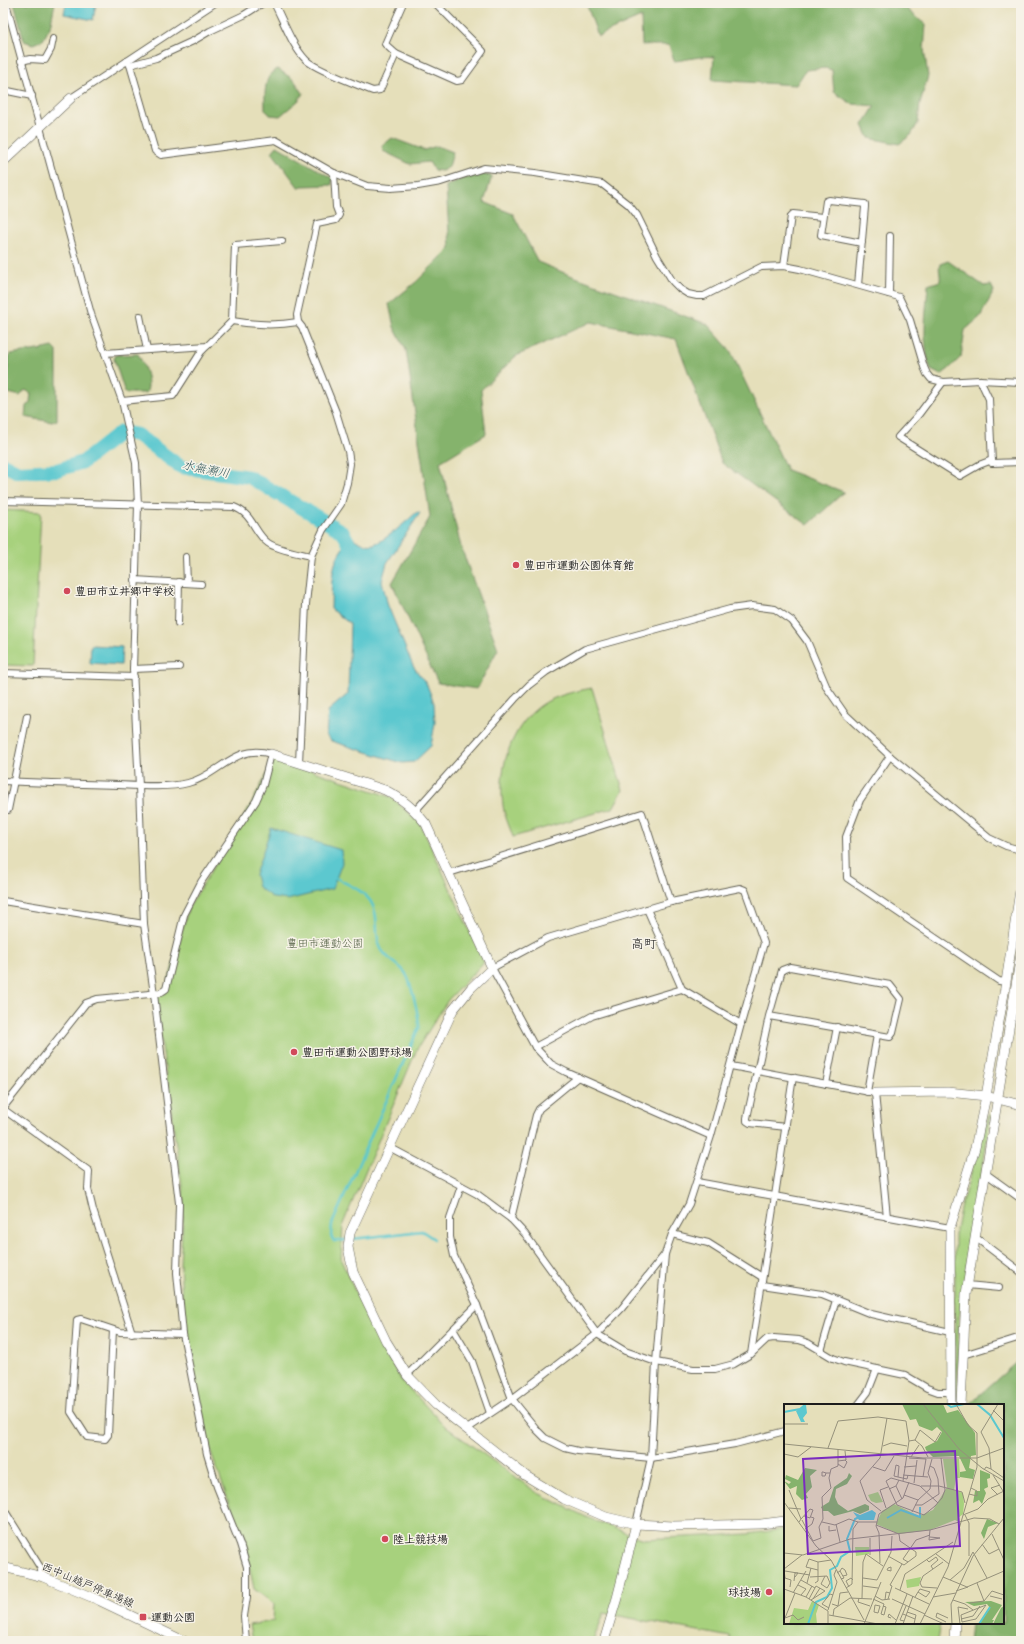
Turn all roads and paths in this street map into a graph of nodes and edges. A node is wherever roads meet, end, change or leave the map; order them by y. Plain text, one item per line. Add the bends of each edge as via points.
1 (6, 3) edge
2 (215, 3) edge
3 (263, 3) edge
4 (274, 3) edge
5 (402, 3) edge
6 (434, 3) edge
7 (53, 40) dead end
8 (396, 54) junction
9 (21, 61) junction
10 (128, 63) junction
11 (3, 90) edge
12 (32, 96) junction
13 (71, 98) joint
14 (40, 127) junction
15 (3, 162) edge
16 (334, 173) junction
17 (823, 217) junction
18 (890, 236) dead end
19 (282, 241) dead end
20 (862, 244) junction
21 (784, 266) junction
22 (858, 285) junction
23 (889, 294) junction
24 (140, 316) dead end
25 (232, 321) junction
26 (298, 322) junction
27 (207, 346) junction
28 (147, 350) junction
29 (105, 353) junction
30 (980, 380) junction
31 (942, 382) junction
32 (1021, 382) edge
33 (122, 401) junction
34 (992, 460) junction
35 (1021, 462) edge
36 (3, 501) edge
37 (138, 505) junction
38 (310, 556) junction
39 (186, 557) dead end
40 (135, 580) junction
41 (179, 582) junction
42 (186, 582) junction
43 (201, 584) dead end
44 (178, 623) dead end
45 (179, 667) dead end
46 (133, 669) junction
47 (3, 673) edge
48 (134, 677) junction
49 (27, 716) dead end
50 (271, 754) junction
51 (890, 756) junction
52 (299, 763) junction
53 (3, 781) edge
54 (14, 782) junction
55 (139, 786) junction
56 (8, 810) dead end
57 (415, 810) junction
58 (1021, 850) edge
59 (449, 873) junction
60 (1021, 884) edge
61 (3, 901) edge
62 (671, 902) junction
63 (648, 909) junction
64 (144, 924) junction
65 (1021, 954) edge
66 (492, 968) junction
67 (1006, 982) junction
68 (682, 989) junction
69 (154, 994) junction
70 (769, 1016) junction
71 (741, 1024) junction
72 (837, 1027) junction
73 (877, 1036) junction
74 (535, 1047) junction
75 (731, 1066) junction
76 (756, 1070) junction
77 (578, 1077) junction
78 (793, 1077) junction
79 (826, 1084) junction
80 (871, 1092) junction
81 (986, 1096) junction
82 (996, 1098) junction
83 (1021, 1106) edge
84 (3, 1109) edge
85 (786, 1127) junction
86 (712, 1136) junction
87 (389, 1147) junction
88 (984, 1173) junction
89 (697, 1182) junction
90 (461, 1186) junction
91 (775, 1196) junction
92 (1021, 1199) edge
93 (887, 1217) junction
94 (511, 1219) junction
95 (950, 1228) junction
96 (672, 1234) junction
97 (975, 1237) junction
98 (665, 1254) junction
99 (1021, 1272) edge
100 (762, 1277) junction
101 (762, 1285) junction
102 (967, 1285) junction
103 (999, 1288) dead end
104 (836, 1300) junction
105 (477, 1305) junction
106 (454, 1328) junction
107 (113, 1330) junction
108 (950, 1332) junction
109 (132, 1333) junction
110 (183, 1334) junction
111 (598, 1334) junction
112 (1021, 1337) edge
113 (821, 1351) junction
114 (751, 1354) junction
115 (963, 1356) junction
116 (656, 1362) junction
117 (877, 1369) junction
118 (407, 1375) junction
119 (950, 1392) junction
120 (512, 1399) junction
121 (859, 1404) edge
122 (951, 1404) edge
123 (960, 1404) edge
124 (490, 1414) junction
125 (467, 1429) junction
126 (784, 1431) edge
127 (651, 1458) junction
128 (3, 1508) edge
129 (784, 1521) edge
130 (636, 1524) junction
131 (3, 1567) edge
132 (43, 1577) junction
133 (955, 1624) edge
134 (169, 1638) edge
135 (184, 1641) edge
136 (246, 1641) edge
137 (604, 1641) edge
138 (954, 1641) edge

1 - 9 street
2 - 10 street
3 - 10 street via 156,58
4 - 8 street via 306,61 373,91 380,90
5 - 8 street via 385,44
6 - 8 street via 483,51 462,80 457,81
7 - 9 street via 45,60
9 - 12 street
10 - 13 street
10 - 16 street via 154,151 160,154 276,140
11 - 12 street
12 - 14 street
13 - 14 street
14 - 15 street
14 - 29 street
16 - 21 street via 367,186 391,188 441,182 484,168 602,184 629,205 637,215 672,282 680,289 697,296 704,296 761,267
16 - 26 street via 336,207 339,215 336,220 317,224 297,315
17 - 20 street via 821,235
17 - 20 street via 824,203 828,200 865,204
17 - 21 street via 794,214 791,216
18 - 23 street
19 - 25 street via 234,245
20 - 22 street
21 - 22 street
22 - 23 street
23 - 31 street via 899,297 902,301 927,374 931,379
24 - 28 street
25 - 26 street via 254,325
25 - 27 street
26 - 38 street via 336,412 350,464 341,504 323,530
27 - 28 street
27 - 33 street via 173,396
28 - 29 street
29 - 33 street
30 - 31 street
30 - 32 street
30 - 34 street via 989,399
31 - 34 street via 919,414 898,437 960,476
33 - 37 street via 136,463
34 - 35 street via 992,463
36 - 37 street
37 - 38 street via 234,507 248,516 266,542
37 - 40 street
38 - 52 street
39 - 42 street
40 - 41 street
40 - 46 street
41 - 42 street
41 - 44 street
42 - 43 street
45 - 46 street
46 - 48 street
47 - 48 street
48 - 55 street
49 - 54 street
50 - 52 street
50 - 55 street via 256,750 240,755 207,776 188,784
50 - 69 street via 256,801 201,882 184,915 166,989
51 - 57 street via 845,714 827,688 806,641 792,620 775,609 752,606 730,608 586,649 546,672 515,699
51 - 58 street via 989,838
51 - 67 street via 860,800 846,837 847,878 999,981
52 - 57 street via 385,790
53 - 54 street
54 - 55 street
54 - 56 street
55 - 64 street
57 - 59 street via 426,824
59 - 62 street via 642,813
59 - 66 street
60 - 67 street
61 - 64 street
62 - 63 street
62 - 71 street via 740,888 746,890 764,943
63 - 66 street via 548,938
63 - 68 street
64 - 69 street
65 - 82 street
66 - 74 street
66 - 87 street via 453,1010
67 - 81 street
68 - 71 street
68 - 74 street via 592,1016
69 - 84 street via 97,998 86,1003
69 - 110 street via 179,1203 177,1273
70 - 72 street
70 - 73 street via 781,972 790,967 890,985 902,999 893,1034 890,1037
70 - 76 street
71 - 75 street
72 - 73 street
72 - 79 street
73 - 80 street
74 - 77 street via 551,1064
75 - 76 street
75 - 86 street
76 - 78 street
76 - 85 street via 747,1121
77 - 86 street
77 - 94 street via 539,1109 536,1115
78 - 79 street
78 - 85 street
79 - 80 street
80 - 81 street via 948,1092
80 - 93 street
81 - 82 street
81 - 95 street via 975,1148
82 - 83 street
82 - 88 street
84 - 109 street via 89,1171 88,1190 93,1210
85 - 91 street
86 - 89 street
87 - 90 street
87 - 118 street via 350,1233 349,1260 386,1341
88 - 92 street
88 - 97 street
89 - 91 street
89 - 96 street via 689,1204
90 - 94 street via 477,1194
90 - 105 street via 450,1218 451,1246 456,1264
91 - 93 street
91 - 100 street
93 - 95 street
94 - 111 street via 525,1234
95 - 108 street
96 - 98 street
96 - 100 street via 708,1243
97 - 99 street
97 - 102 street
98 - 111 street
98 - 116 street
100 - 101 street
101 - 104 street via 822,1294
101 - 114 street
102 - 103 street
102 - 115 street
104 - 108 street via 876,1316
104 - 113 street
105 - 106 street
105 - 120 street
106 - 118 street
106 - 124 street via 472,1362
107 - 107 street via 81,1319 77,1320 71,1412 87,1437 105,1439 108,1435
107 - 109 street
108 - 119 street
109 - 110 street
110 - 136 street via 207,1454 247,1567 244,1616
111 - 116 street via 625,1351
111 - 120 street
112 - 115 street
113 - 114 street via 803,1341 774,1338 764,1340
113 - 117 street via 844,1362
114 - 116 street via 734,1364 715,1369 693,1369
115 - 123 street
116 - 127 street
117 - 119 street via 905,1375 938,1392
117 - 121 street via 868,1392
118 - 125 street via 436,1404
119 - 122 street
120 - 124 street
120 - 127 street via 536,1430 545,1438 565,1448
124 - 125 street
125 - 130 street via 526,1476 564,1499 606,1517
126 - 127 street via 735,1444
127 - 130 street
128 - 132 street via 40,1567
129 - 130 street via 673,1526
130 - 137 street
131 - 132 street, 西中山越戸停車場線
132 - 134 street, 西中山越戸停車場線 via 96,1599
133 - 138 street
134 - 135 street, 西中山越戸停車場線

